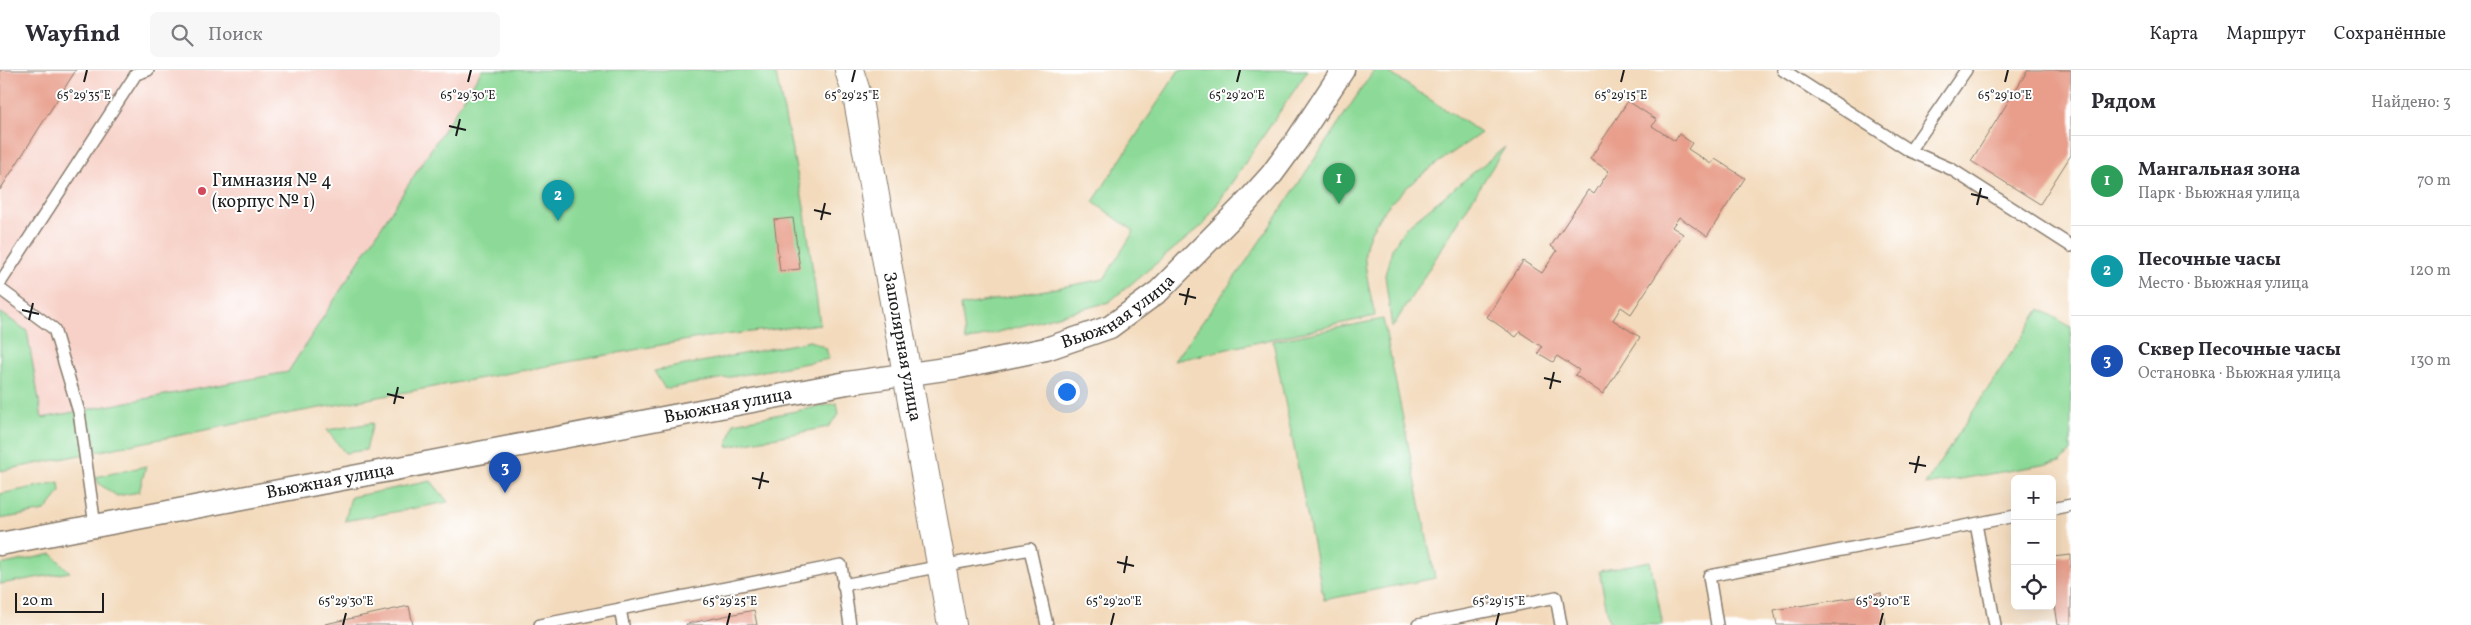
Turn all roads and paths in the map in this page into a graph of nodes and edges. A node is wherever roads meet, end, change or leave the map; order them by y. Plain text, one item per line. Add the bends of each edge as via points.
1 (148, 70) edge
2 (849, 70) edge
3 (1343, 70) edge
4 (1783, 70) edge
5 (1966, 70) edge
6 (1910, 151) junction
7 (2071, 246) edge
8 (0, 284) edge
9 (0, 289) edge
10 (908, 374) junction
11 (2071, 506) edge
12 (2056, 508) edge
13 (2011, 517) edge
14 (1976, 524) junction
15 (95, 526) junction
16 (0, 544) edge
17 (942, 565) junction
18 (843, 585) junction
19 (620, 609) junction
20 (540, 625) edge
21 (623, 625) edge
22 (850, 625) edge
23 (952, 625) edge
24 (1047, 625) edge
25 (1418, 625) edge
26 (1561, 625) edge
27 (1717, 625) edge
28 (1995, 625) edge

1 - 8 lane via 136,74
2 - 10 street, Заполярная улица via 858,95
3 - 10 street, Вьюжная улица via 1272,174 1159,291 1110,327 1046,350
4 - 6 lane
5 - 6 lane
6 - 7 lane via 1951,169
9 - 15 lane via 54,329 79,412
10 - 15 street, Вьюжная улица
10 - 17 street, Заполярная улица
11 - 12 lane
13 - 14 lane
14 - 27 lane via 1709,576
14 - 28 lane
15 - 16 street, Вьюжная улица
17 - 18 lane
17 - 23 street, Заполярная улица
17 - 24 lane via 1030,549
18 - 19 lane via 840,565
18 - 22 lane
19 - 20 lane
19 - 21 lane
25 - 26 lane via 1556,597

